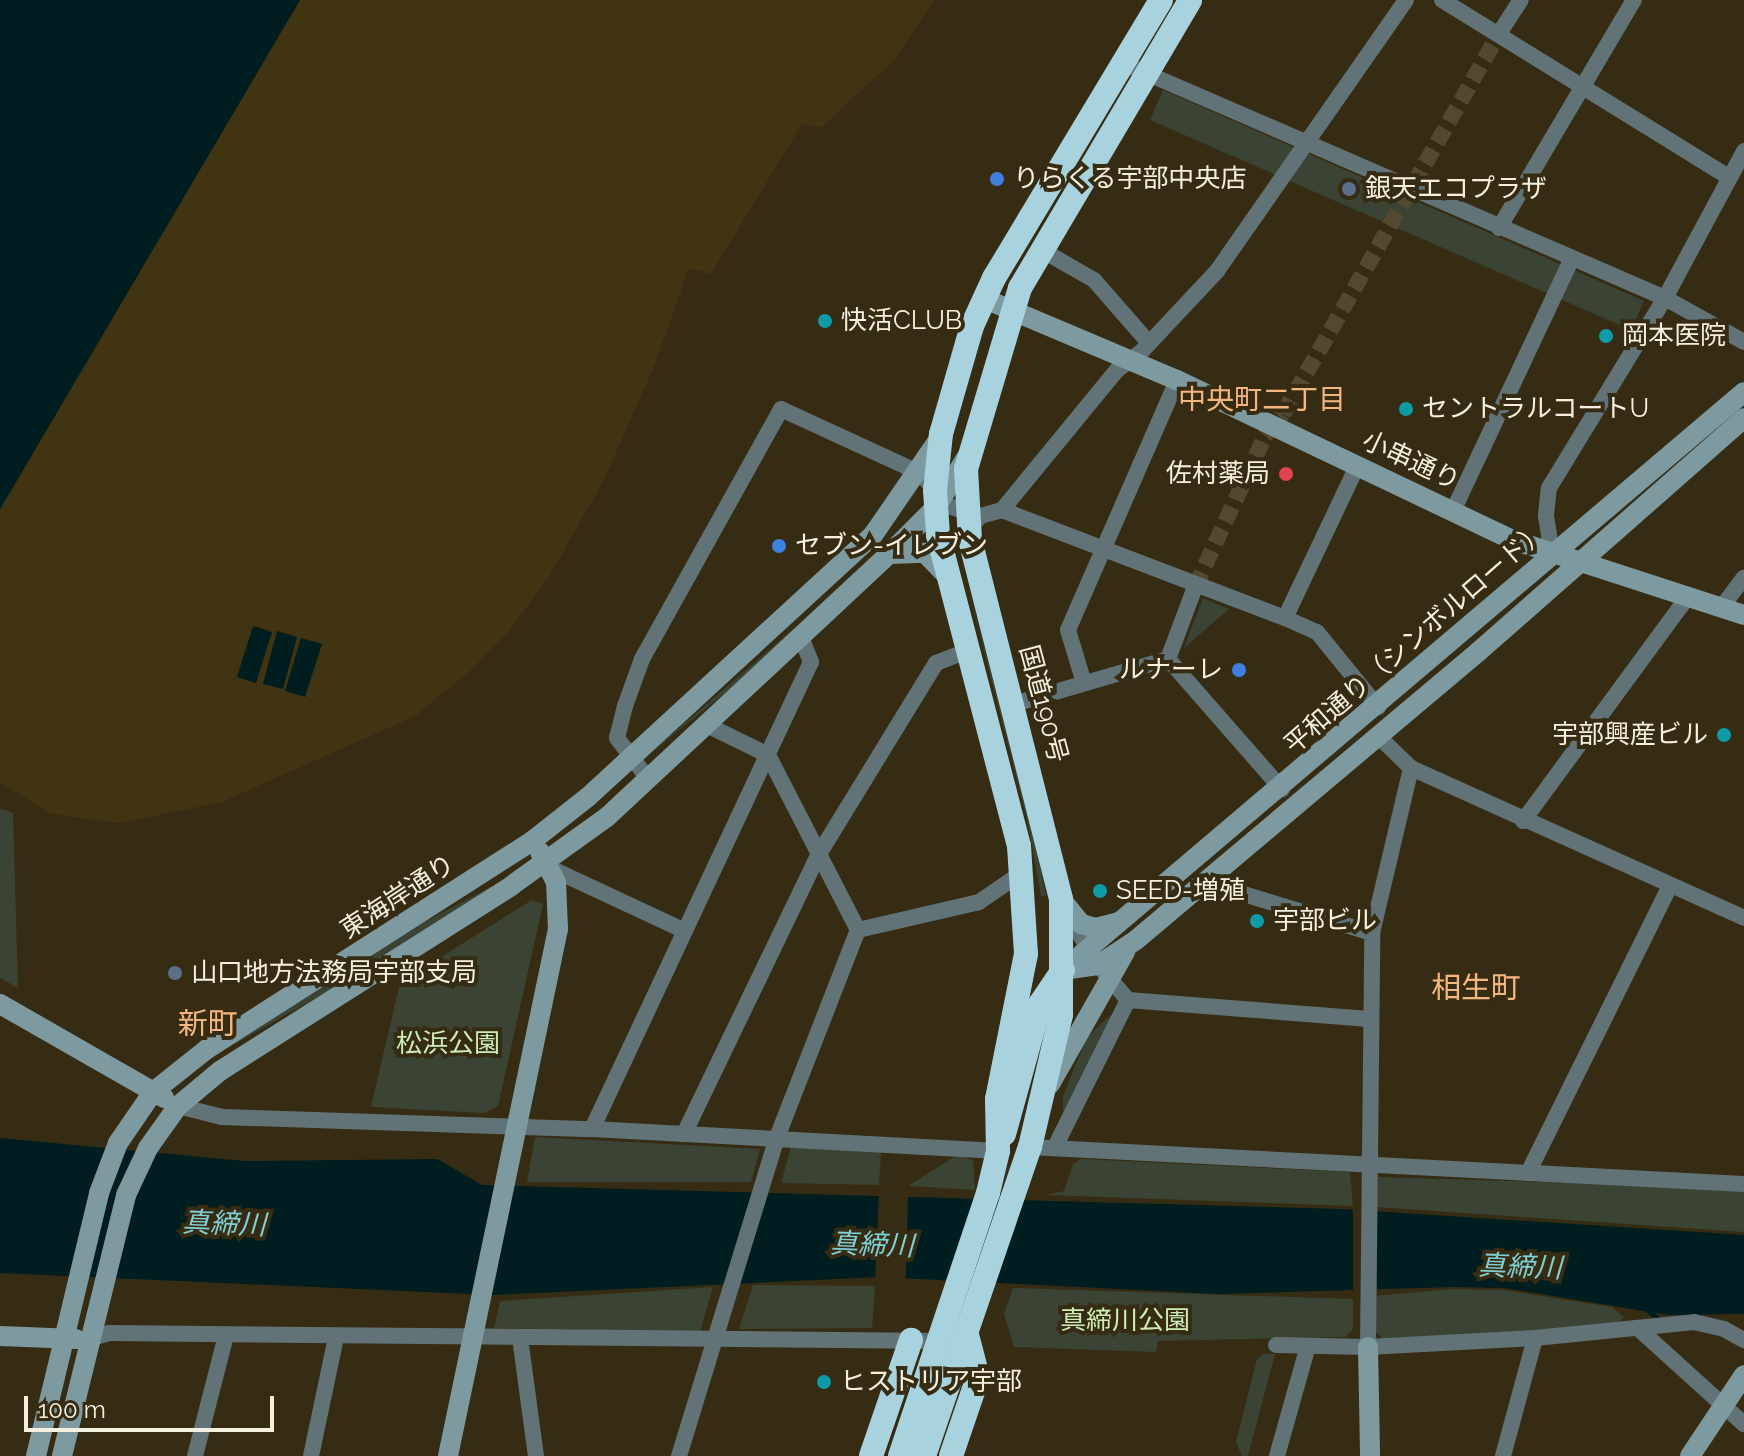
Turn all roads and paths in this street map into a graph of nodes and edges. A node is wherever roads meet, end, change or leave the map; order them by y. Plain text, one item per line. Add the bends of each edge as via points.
1 (1161, 0) edge
2 (1190, 0) edge
3 (1406, 0) edge
4 (1442, 0) edge
5 (1521, 0) edge
6 (1634, 0) edge
7 (1500, 32) junction
8 (1123, 63) junction
9 (1148, 74) junction
10 (1582, 88) junction
11 (1306, 145) junction
12 (1744, 151) edge
13 (1729, 177) junction
14 (1499, 228) junction
15 (1040, 249) junction
16 (1572, 258) junction
17 (1665, 298) junction
18 (985, 299) junction
19 (1013, 309) junction
20 (1744, 342) edge
21 (1149, 343) junction
22 (1129, 359) junction
23 (1177, 380) junction
24 (1744, 392) edge
25 (1744, 418) edge
26 (972, 445) junction
27 (1358, 464) junction
28 (933, 501) junction
29 (1454, 509) junction
30 (1002, 510) junction
31 (974, 515) junction
32 (873, 535) junction
33 (970, 540) junction
34 (1102, 549) junction
35 (889, 554) junction
36 (1552, 554) junction
37 (1578, 565) junction
38 (947, 576) junction
39 (1744, 578) edge
40 (1195, 587) junction
41 (1687, 598) junction
42 (1721, 608) junction
43 (1744, 615) edge
44 (1285, 618) junction
45 (801, 637) junction
46 (968, 651) junction
47 (1168, 659) junction
48 (1084, 683) junction
49 (1014, 704) junction
50 (1378, 707) junction
51 (707, 725) junction
52 (1377, 735) junction
53 (768, 755) junction
54 (630, 761) junction
55 (1411, 768) junction
56 (649, 780) junction
57 (1282, 789) junction
58 (1523, 821) junction
59 (532, 841) junction
60 (819, 854) junction
61 (549, 865) junction
62 (1023, 872) junction
63 (1213, 875) junction
64 (1670, 886) junction
65 (1027, 903) junction
66 (1064, 905) junction
67 (1744, 918) edge
68 (1120, 921) junction
69 (858, 930) junction
70 (685, 931) junction
71 (1372, 933) junction
72 (1098, 964) junction
73 (1063, 970) junction
74 (1128, 1000) junction
75 (0, 1004) edge
76 (1369, 1019) junction
77 (1047, 1088) junction
78 (153, 1092) junction
79 (178, 1106) junction
80 (518, 1128) junction
81 (592, 1129) junction
82 (684, 1134) junction
83 (776, 1140) junction
84 (1030, 1147) junction
85 (1055, 1147) junction
86 (998, 1151) junction
87 (1368, 1166) junction
88 (1528, 1173) junction
89 (1744, 1184) edge
90 (970, 1286) junction
91 (966, 1331) junction
92 (1641, 1331) junction
93 (226, 1335) junction
94 (0, 1336) edge
95 (336, 1337) junction
96 (473, 1337) junction
97 (92, 1338) junction
98 (520, 1338) junction
99 (1535, 1338) junction
100 (716, 1339) junction
101 (65, 1340) junction
102 (911, 1340) junction
103 (1744, 1340) edge
104 (939, 1341) junction
105 (1276, 1345) dead end
106 (1308, 1346) junction
107 (1368, 1347) junction
108 (1743, 1376) edge
109 (1723, 1405) junction
110 (1744, 1424) edge
111 (36, 1456) edge
112 (62, 1456) edge
113 (195, 1456) edge
114 (311, 1456) edge
115 (448, 1456) edge
116 (536, 1456) edge
117 (679, 1456) edge
118 (871, 1456) edge
119 (900, 1456) edge
120 (924, 1456) edge
121 (951, 1456) edge
122 (1277, 1456) edge
123 (1370, 1456) edge
124 (1503, 1456) edge
125 (1690, 1456) edge

1 - 8 highway, 国道190号
2 - 9 highway, 国道190号
3 - 11 street
4 - 7 street
5 - 7 street
6 - 10 street
7 - 10 street
8 - 9 street
8 - 18 highway, 国道190号 via 1032,208
9 - 11 street
9 - 15 highway, 国道190号
10 - 13 street
10 - 14 street
11 - 14 street
11 - 21 street via 1217,271
12 - 13 street
13 - 17 street
14 - 16 street
15 - 19 highway, 国道190号
15 - 21 street via 1094,280
16 - 17 street
16 - 29 street
17 - 20 street
17 - 36 street via 1549,488 1546,515
18 - 19 street, 小串通り
18 - 28 highway, 国道190号 via 941,434
19 - 22 street, 小串通り
19 - 26 highway, 国道190号
21 - 22 street
22 - 23 street, 小串通り
22 - 30 street
23 - 27 street, 小串通り
23 - 34 street
24 - 36 street, 平和通り（シンボルロード）
25 - 37 street, 平和通り（シンボルロード）
26 - 28 street
26 - 31 highway, 国道190号 via 964,493
27 - 29 street, 小串通り
27 - 44 street
28 - 31 street
28 - 32 street
28 - 32 street
28 - 33 street
28 - 35 street, 東海岸通り
28 - 38 highway, 国道190号
28 - 54 street via 781,409 642,659 617,738
29 - 36 street, 小串通り
30 - 31 street
30 - 34 street
31 - 33 highway, 国道190号
32 - 54 street, 東海岸通り
33 - 49 highway, 国道190号
34 - 40 street
34 - 48 street via 1068,630
35 - 38 street via 925,553
35 - 45 street, 東海岸通り
36 - 37 street, 小串通り
36 - 50 street, 平和通り（シンボルロード）
37 - 41 street
37 - 52 street, 平和通り（シンボルロード）
38 - 46 highway, 国道190号
39 - 42 street
40 - 44 street
40 - 47 street
41 - 42 street
41 - 58 street
42 - 43 street
44 - 50 street via 1317,632
45 - 51 street, 東海岸通り
45 - 53 street via 811,662
46 - 60 street via 936,663
46 - 62 highway, 国道190号
47 - 48 street
47 - 57 street
48 - 49 street
49 - 66 highway, 国道190号
50 - 57 street, 平和通り（シンボルロード）
51 - 53 street
51 - 56 street, 東海岸通り
52 - 55 street
52 - 63 street, 平和通り（シンボルロード）
53 - 60 street
53 - 70 street
54 - 56 street
54 - 59 street, 東海岸通り
55 - 58 street
55 - 71 street
56 - 61 street, 東海岸通り
57 - 68 street, 平和通り（シンボルロード）
58 - 64 street
59 - 61 street
59 - 78 street, 東海岸通り via 207,1049
60 - 69 street
60 - 82 street
61 - 70 street
61 - 79 street, 東海岸通り via 220,1071
61 - 80 street via 560,903 558,929
62 - 65 highway, 国道190号
62 - 69 street via 979,902
63 - 71 street via 1240,893
63 - 72 street, 平和通り（シンボルロード） via 1136,940
64 - 67 street
64 - 88 street
65 - 73 highway via 1040,945
65 - 86 highway, 国道190号 via 1023,984 997,1099
66 - 68 street via 1096,928
66 - 72 street
66 - 73 highway, 国道190号
68 - 72 street, 平和通り（シンボルロード）
69 - 83 street
70 - 81 street
71 - 76 street
72 - 73 street
72 - 74 street
72 - 77 street
73 - 77 highway, 国道190号 via 1061,1015
73 - 86 highway via 1040,1004
74 - 76 street
74 - 85 street
75 - 78 street
76 - 87 street
77 - 84 highway, 国道190号
78 - 79 street
78 - 101 street, 東海岸通り via 118,1143 75,1286
79 - 80 street via 222,1117
79 - 97 street, 東海岸通り via 148,1148 126,1195
80 - 81 street
80 - 96 street
81 - 82 street
82 - 83 street
83 - 86 street
83 - 100 street
84 - 85 street
84 - 90 highway, 国道190号
85 - 87 street
86 - 90 highway, 国道190号
87 - 88 street
87 - 107 street
88 - 89 street
90 - 91 highway, 国道190号
90 - 104 highway, 国道190号
91 - 120 highway, 国道190号
91 - 121 highway via 978,1377
92 - 99 street
92 - 103 street via 1694,1322
92 - 109 street
93 - 95 street
93 - 97 street
93 - 113 street
94 - 101 street
95 - 96 street
95 - 114 street
96 - 98 street
96 - 115 street
97 - 101 street
97 - 112 street, 東海岸通り
98 - 100 street
98 - 116 street
99 - 107 street
99 - 124 street
100 - 102 street
100 - 117 street
101 - 111 street, 東海岸通り
102 - 104 street
102 - 118 highway
104 - 119 highway, 国道190号
105 - 106 street
106 - 107 street
106 - 122 street
107 - 123 street
108 - 109 street
109 - 110 street
109 - 125 street

